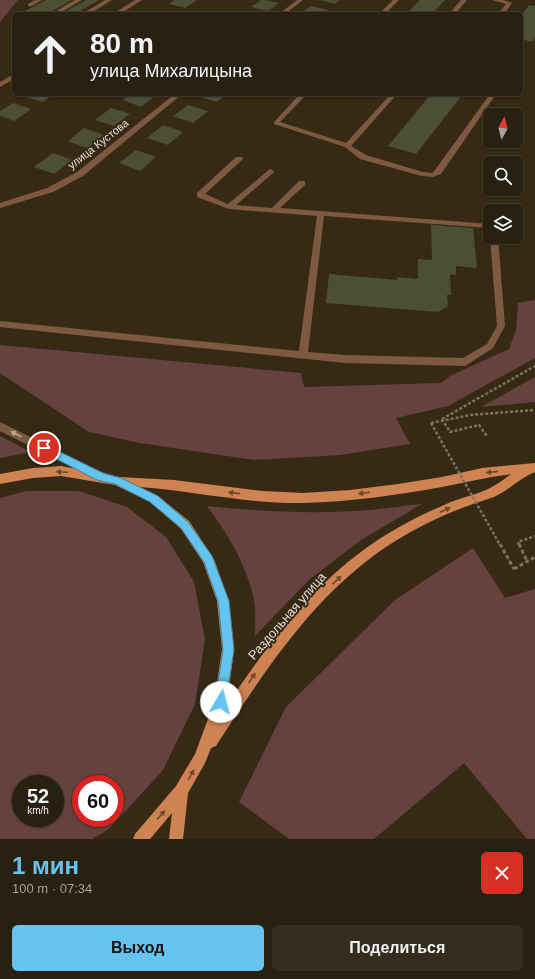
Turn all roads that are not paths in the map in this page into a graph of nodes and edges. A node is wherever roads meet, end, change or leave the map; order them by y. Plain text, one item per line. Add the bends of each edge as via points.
1 (40, 0) edge
2 (79, 0) edge
3 (108, 0) edge
4 (139, 0) edge
5 (300, 0) edge
6 (396, 0) edge
7 (464, 0) edge
8 (495, 0) edge
9 (30, 5) dead end
10 (58, 12) edge
11 (88, 12) edge
12 (119, 12) edge
13 (285, 12) edge
14 (384, 12) edge
15 (454, 12) edge
16 (502, 12) edge
17 (12, 77) edge
18 (0, 85) edge
19 (177, 96) edge
20 (302, 96) edge
21 (392, 96) edge
22 (492, 96) edge
23 (347, 146) junction
24 (239, 160) dead end
25 (270, 171) dead end
26 (302, 183) dead end
27 (0, 206) edge
28 (229, 207) junction
29 (274, 210) junction
30 (321, 213) junction
31 (483, 225) edge
32 (495, 244) edge
33 (0, 324) edge
34 (303, 355) junction
35 (0, 426) edge
36 (533, 467) edge
37 (101, 477) junction
38 (0, 479) edge
39 (117, 480) junction
40 (200, 758) junction
41 (181, 791) junction
42 (140, 839) edge
43 (176, 839) edge

1 - 9 street
2 - 10 street
3 - 11 street
4 - 12 street
5 - 13 street
6 - 14 street
7 - 15 street
8 - 16 street via 509,3
17 - 18 street
19 - 27 street, улица Кустова via 80,174 50,190
20 - 23 street via 276,123
21 - 23 street
22 - 23 street via 438,172 433,175 363,157
24 - 28 street via 200,195
25 - 28 street
26 - 29 street
28 - 29 street
29 - 30 street
30 - 31 street
30 - 34 street
32 - 34 street via 501,326 490,346 465,362 345,359
33 - 34 street
37 -> 35 street
36 -> 39 main road, Раздольная улица via 357,494 303,498
40 -> 36 main road, Раздольная улица via 258,670 323,593 346,570 397,534 455,505 491,493
37 -> 38 main road via 61,471
37 - 39 main road
39 - 40 main road via 154,499 185,525 208,559 223,601 228,650 221,702
41 -> 40 main road
42 -> 41 main road
41 - 43 main road

